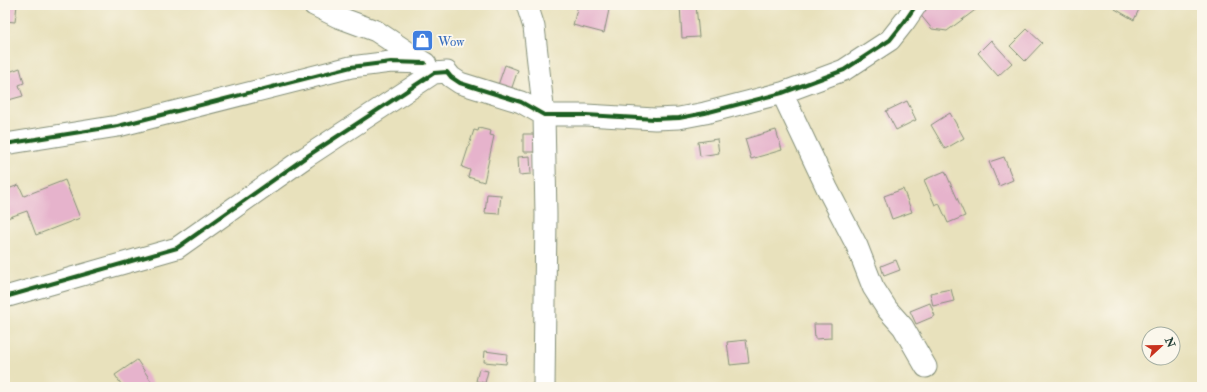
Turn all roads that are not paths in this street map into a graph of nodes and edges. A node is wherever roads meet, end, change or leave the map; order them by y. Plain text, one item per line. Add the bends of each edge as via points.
1 (314, 5) edge
2 (527, 5) edge
3 (916, 5) edge
4 (430, 68) junction
5 (782, 93) junction
6 (544, 115) junction
7 (5, 144) edge
8 (5, 297) edge
9 (926, 367) dead end
10 (544, 387) edge

1 - 4 street via 376,31
2 - 6 street via 534,28
3 - 5 street via 890,40 879,48 844,70
4 - 6 street via 447,72 460,83 522,102
4 - 7 street via 391,62 352,67 118,126
4 - 8 street via 177,248
5 - 6 street via 679,118
5 - 9 street via 857,246 873,287 903,327
6 - 10 street

